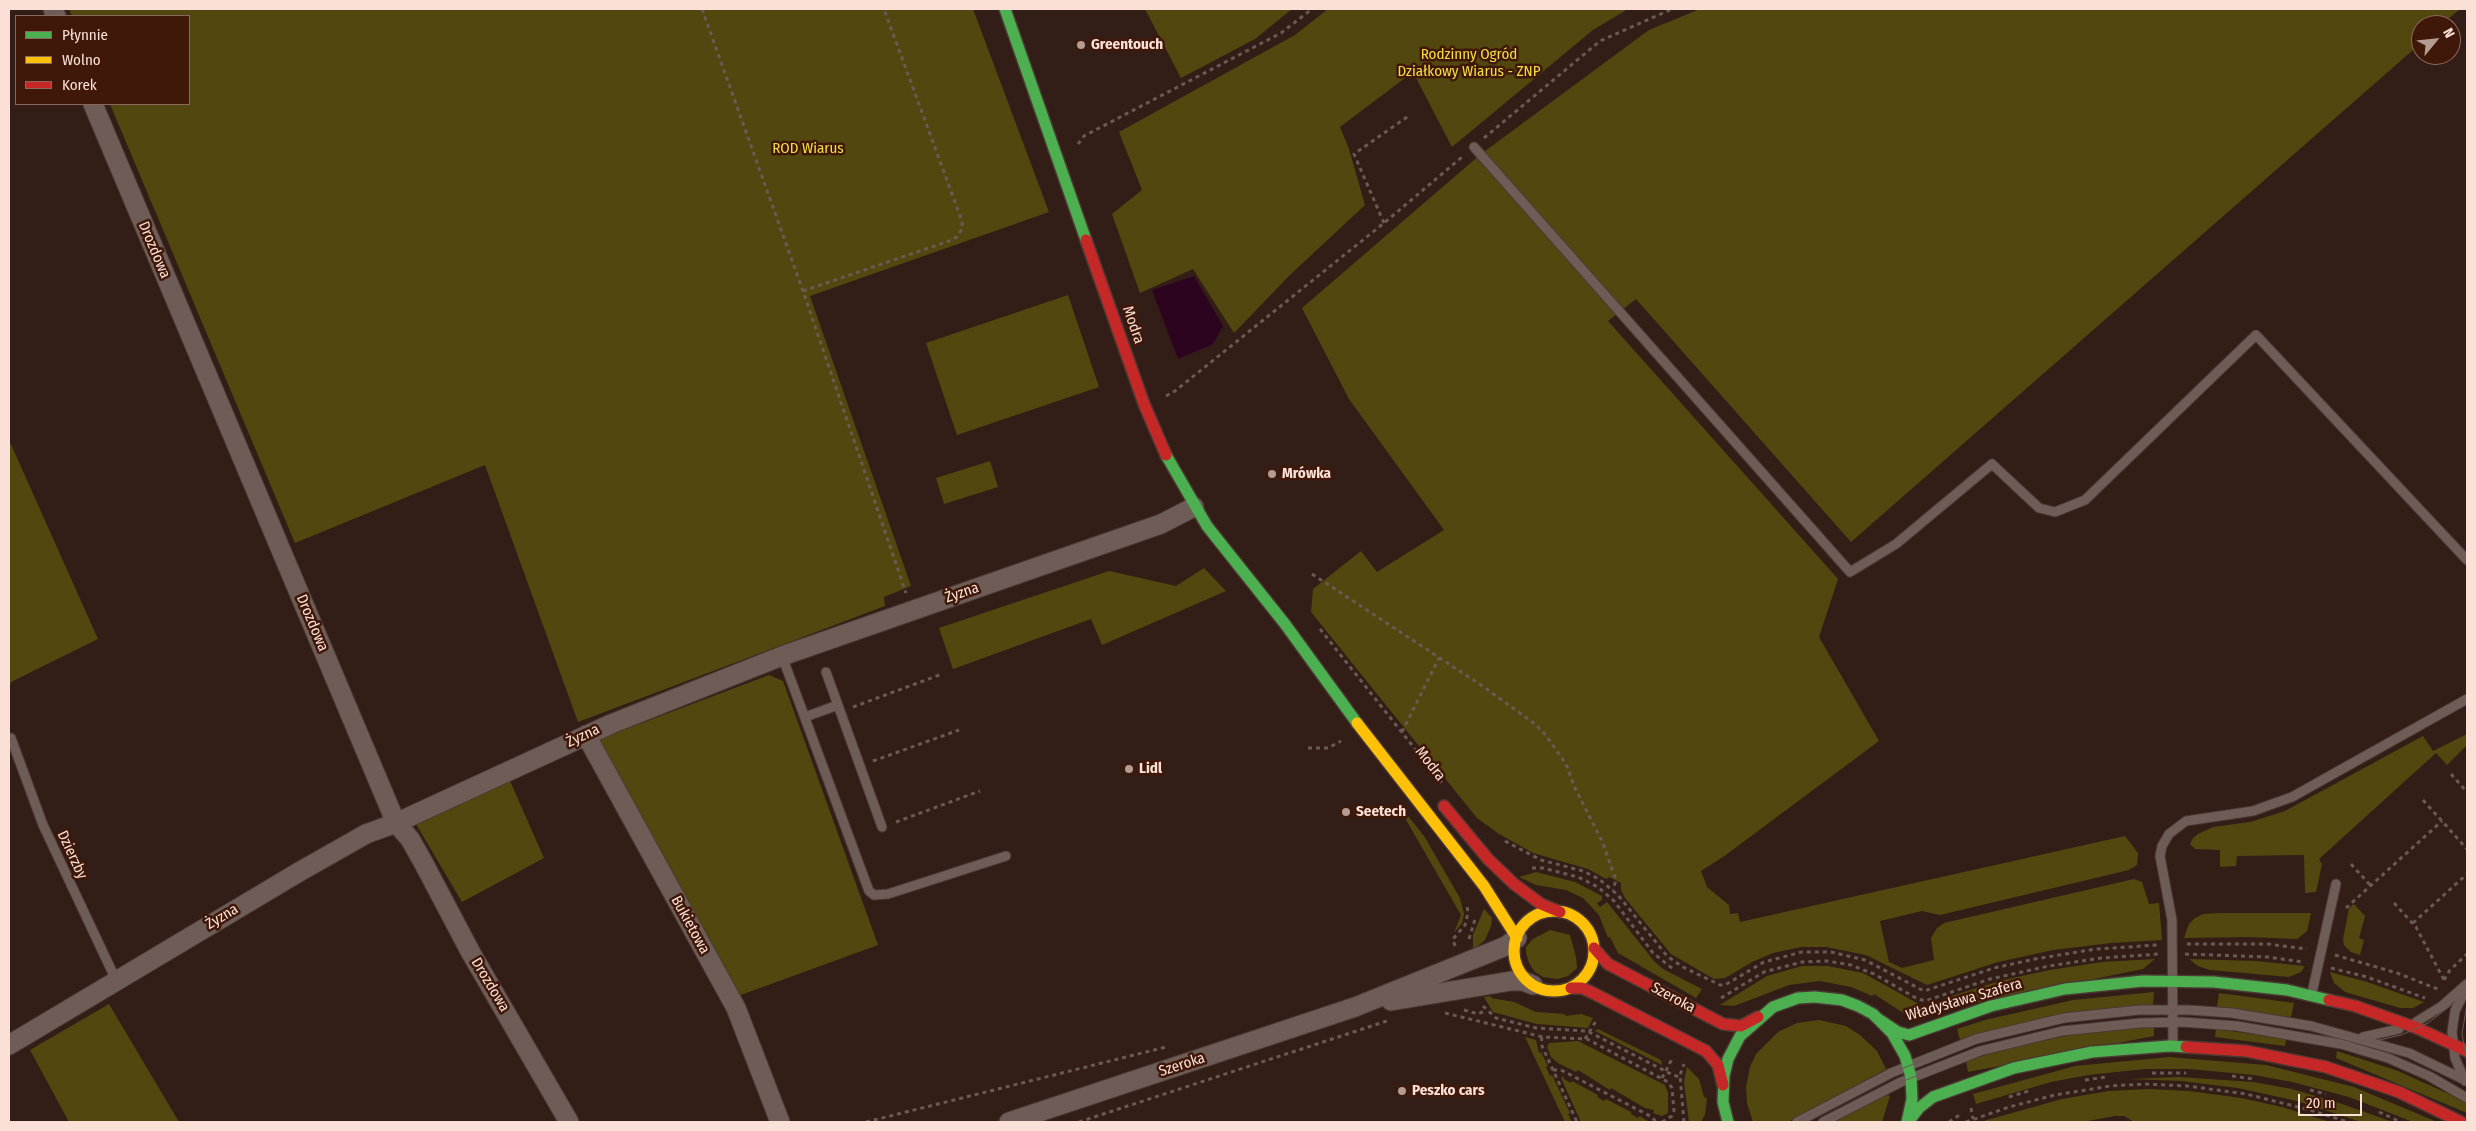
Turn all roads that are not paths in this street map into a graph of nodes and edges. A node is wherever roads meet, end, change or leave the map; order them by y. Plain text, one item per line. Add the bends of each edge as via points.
1 (1005, 9) edge
2 (93, 105) edge
3 (1474, 147) road end
4 (1194, 507) junction
5 (2467, 560) edge
6 (1284, 624) junction
7 (782, 656) junction
8 (826, 672) dead end
9 (1351, 694) dead end
10 (2467, 700) edge
11 (839, 708) junction
12 (805, 717) junction
13 (586, 736) junction
14 (10, 738) dead end
15 (1435, 795) dead end
16 (396, 823) junction
17 (882, 827) road end
18 (1006, 856) dead end
19 (2336, 884) dead end
20 (1560, 912) junction
21 (1517, 938) junction
22 (1594, 948) junction
23 (116, 980) junction
24 (2173, 980) junction
25 (1533, 985) junction
26 (2467, 985) edge
27 (1571, 988) junction
28 (2312, 995) junction
29 (1355, 1007) junction
30 (2173, 1010) junction
31 (1759, 1017) junction
32 (1880, 1020) junction
33 (2173, 1022) junction
34 (2410, 1025) junction
35 (2358, 1038) junction
36 (2313, 1039) junction
37 (1897, 1040) junction
38 (2452, 1043) junction
39 (9, 1045) edge
40 (2173, 1047) junction
41 (2467, 1051) edge
42 (1936, 1054) junction
43 (1908, 1065) junction
44 (1940, 1065) junction
45 (1911, 1077) junction
46 (2466, 1082) edge
47 (1723, 1084) junction
48 (2467, 1098) edge
49 (1912, 1099) junction
50 (569, 1122) edge
51 (780, 1122) edge
52 (1009, 1122) edge
53 (1725, 1122) edge
54 (1797, 1122) edge
55 (1823, 1122) edge
56 (1908, 1122) edge
57 (2461, 1122) edge

1 - 4 street, Modra via 1144,404 1171,467
2 - 16 street, Drozdowa
3 - 5 lane via 1850,572 1896,544 1992,464 2040,508 2055,512 2085,500 2256,335
4 - 6 street, Modra
4 - 7 street, Żyzna via 1161,524
6 - 9 street, Modra
6 - 21 street, Modra via 1364,734 1484,886
7 - 12 lane
7 - 13 street, Żyzna
8 - 11 lane
10 - 24 lane via 2292,797 2248,812 2186,821 2173,829 2164,840 2160,855 2171,914
11 - 12 lane
11 - 17 lane
12 - 18 lane via 869,890 874,895 888,894
13 - 16 street, Żyzna
13 - 51 street, Bukietowa via 736,1008
14 - 23 lane, Dzierzby via 43,825
15 - 20 street, Modra via 1508,879 1537,901
16 - 23 street, Żyzna via 366,834 298,872
16 - 50 street, Drozdowa via 410,839
19 - 28 lane
20 - 21 street via 1548,912 1533,918 1524,925
20 - 22 street via 1576,917 1585,925
21 - 25 street via 1516,963 1524,978
21 - 29 street, Szeroka via 1506,946
22 - 27 street via 1588,973
22 - 31 street, Szeroka via 1610,966 1723,1024 1741,1026
23 - 39 street, Żyzna
24 - 28 street, Władysława Szafera via 2239,984
24 - 30 lane
24 - 32 street, Władysława Szafera via 2100,984 2043,993 1970,1013 1912,1034 1901,1033
25 - 27 street via 1549,991
25 - 29 street, Szeroka via 1511,981
26 - 34 lane via 2442,1006
26 - 38 lane via 2455,1011
27 - 47 street via 1591,992 1706,1051 1718,1065
28 - 34 street, Władysława Szafera
29 - 52 street, Szeroka
30 - 33 lane
30 - 35 lane via 2274,1018
30 - 42 lane via 2064,1018 1989,1035
31 - 32 street, Władysława Szafera via 1790,1001 1824,997 1858,1006
31 - 47 street via 1736,1043
32 - 37 street
33 - 36 lane via 2238,1026
33 - 40 lane
33 - 44 lane via 2055,1032 1990,1048
34 - 35 lane
34 - 38 street, Władysława Szafera
35 - 36 lane
35 - 46 lane via 2409,1053
36 - 48 lane via 2388,1058
37 - 42 lane via 1916,1053
37 - 43 street
38 - 41 street, Władysława Szafera
38 - 46 lane
40 - 56 street via 2104,1051 2014,1068 1933,1097
40 - 57 street via 2251,1052 2326,1067 2399,1092
42 - 43 lane
43 - 45 street
43 - 54 lane
44 - 45 lane
44 - 49 lane via 1922,1078
45 - 49 street
45 - 55 lane
47 - 53 street
49 - 56 street

